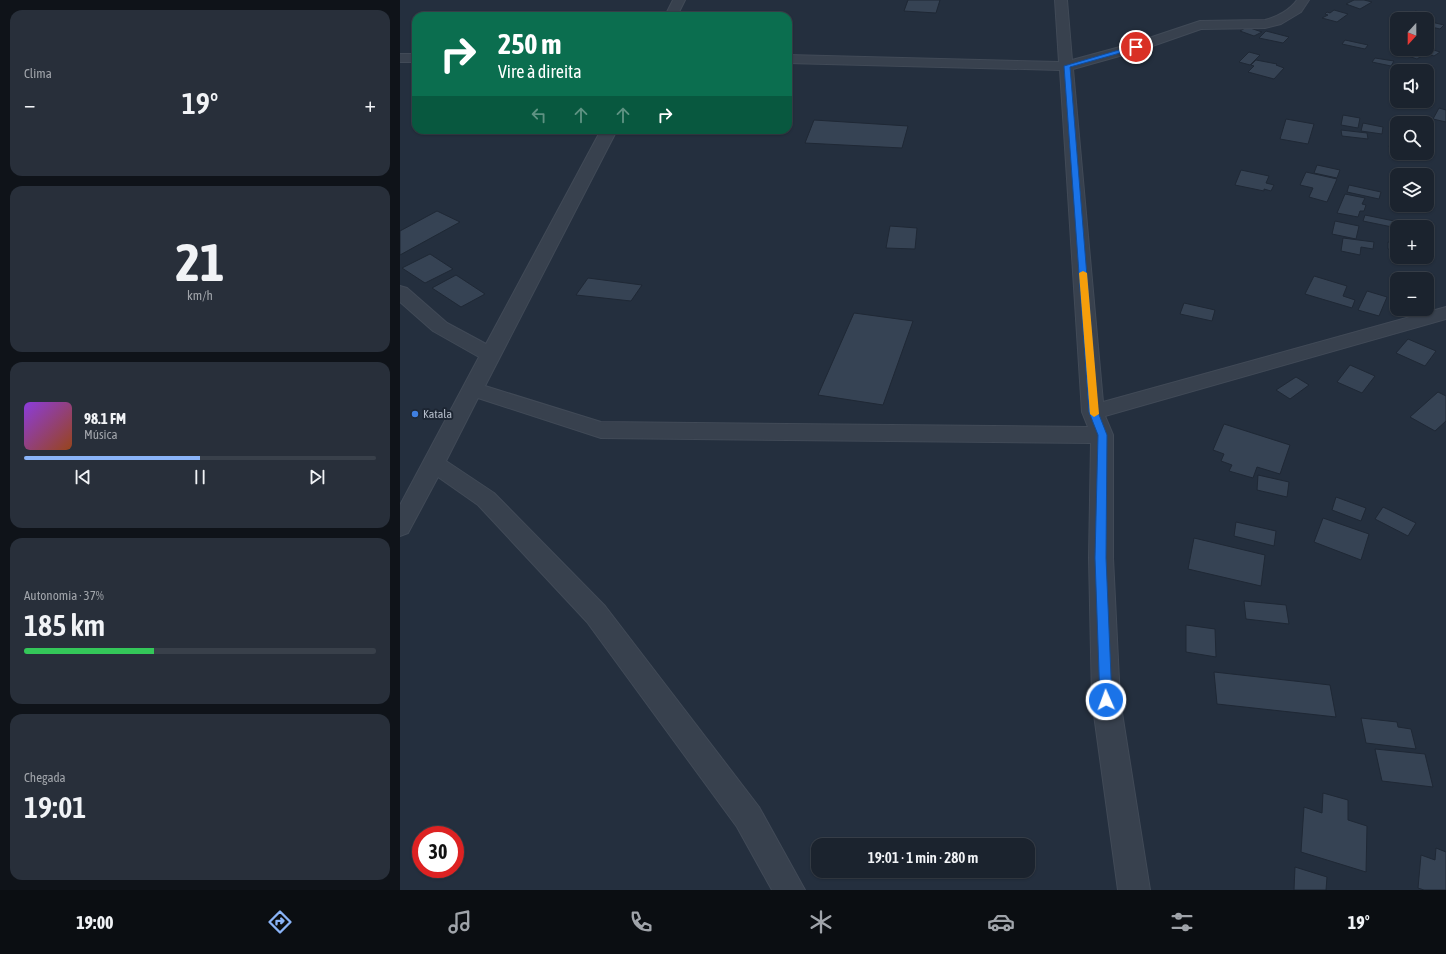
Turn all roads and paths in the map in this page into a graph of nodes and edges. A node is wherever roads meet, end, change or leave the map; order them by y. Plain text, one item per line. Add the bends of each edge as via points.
1 (679, 0) edge
2 (1061, 0) edge
3 (1303, 0) edge
4 (673, 12) edge
5 (400, 58) edge
6 (412, 58) edge
7 (792, 59) edge
8 (1067, 66) junction
9 (607, 134) edge
10 (400, 292) edge
11 (1446, 312) edge
12 (490, 355) junction
13 (473, 389) junction
14 (1093, 412) junction
15 (1102, 435) junction
16 (433, 463) junction
17 (400, 527) edge
18 (789, 890) edge
19 (1134, 890) edge

1 - 4 street
2 - 8 street
3 - 8 street via 1297,9 1277,21 1265,24 1200,26
5 - 6 street
7 - 8 street
8 - 14 street
9 - 12 street
10 - 12 street via 440,327
11 - 14 street
12 - 13 street
13 - 15 street via 601,430
13 - 16 street
14 - 15 street
15 - 19 street via 1100,558 1106,700
16 - 17 street
16 - 18 street via 486,499 596,614 748,817

